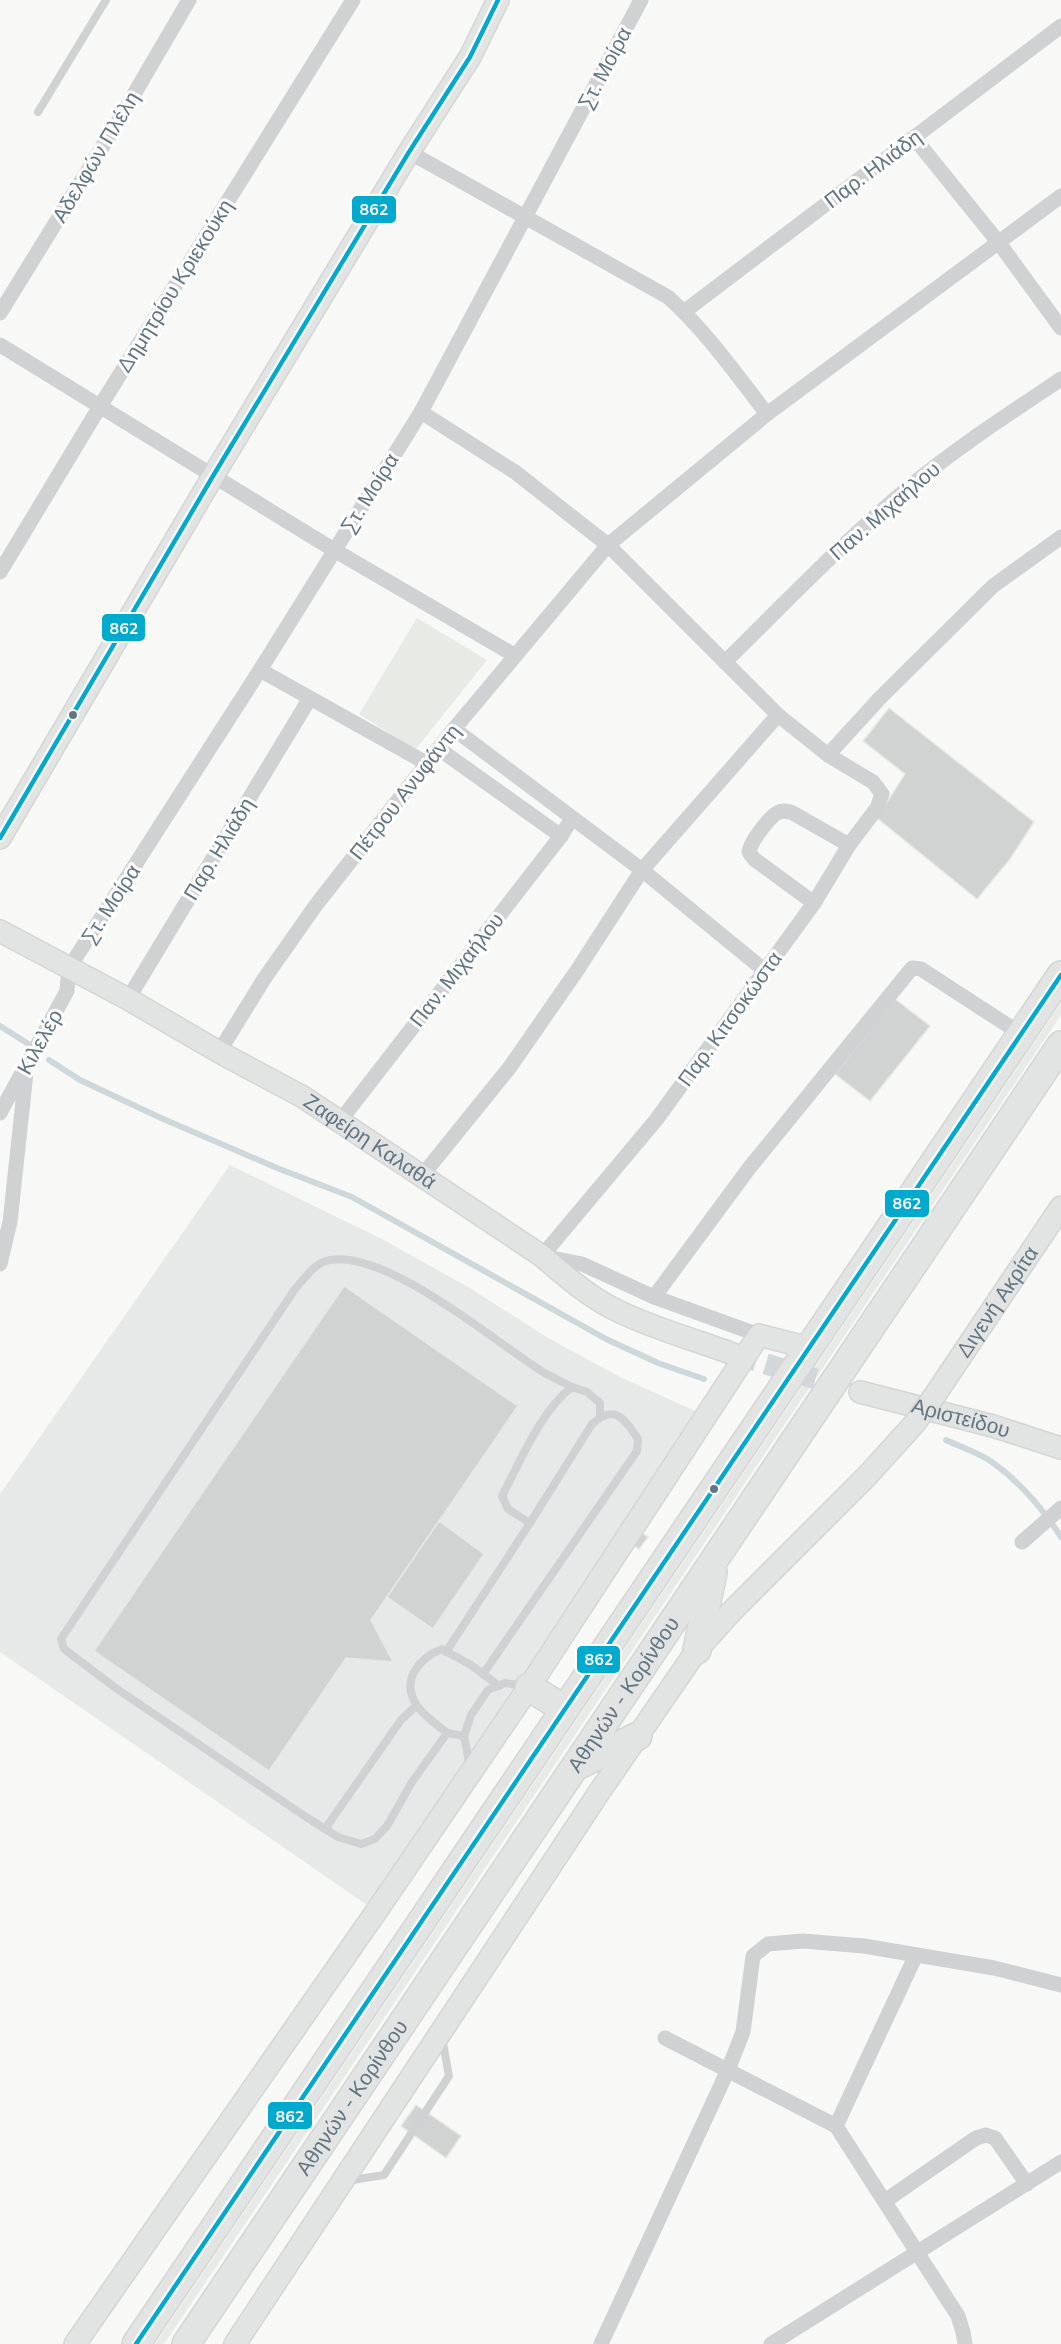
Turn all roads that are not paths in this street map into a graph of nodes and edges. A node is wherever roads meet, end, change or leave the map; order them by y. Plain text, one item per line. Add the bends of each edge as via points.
1 (106, 0) edge
2 (189, 0) edge
3 (353, 0) edge
4 (498, 0) edge
5 (641, 0) edge
6 (1061, 26) edge
7 (38, 112) dead end
8 (915, 139) junction
9 (409, 152) junction
10 (1061, 196) edge
11 (525, 217) junction
12 (999, 243) junction
13 (685, 312) junction
14 (0, 313) edge
15 (1061, 328) edge
16 (0, 345) edge
17 (1061, 379) edge
18 (99, 408) junction
19 (420, 412) junction
20 (768, 414) junction
21 (213, 476) junction
22 (1061, 537) edge
23 (608, 545) junction
24 (334, 550) junction
25 (0, 572) edge
26 (514, 655) junction
27 (725, 662) junction
28 (260, 670) junction
29 (310, 698) junction
30 (778, 715) junction
31 (454, 729) junction
32 (439, 749) junction
33 (828, 755) junction
34 (428, 764) junction
35 (572, 818) junction
36 (561, 836) junction
37 (0, 838) edge
38 (849, 845) junction
39 (642, 870) junction
40 (814, 903) junction
41 (0, 931) edge
42 (69, 968) junction
43 (764, 970) junction
44 (1061, 975) edge
45 (128, 999) junction
46 (1021, 1034) junction
47 (1061, 1045) edge
48 (219, 1052) junction
49 (27, 1067) junction
50 (0, 1113) edge
51 (340, 1121) junction
52 (421, 1177) junction
53 (1061, 1207) edge
54 (5, 1220) edge
55 (542, 1256) junction
56 (0, 1264) edge
57 (654, 1297) junction
58 (759, 1335) junction
59 (809, 1348) junction
60 (736, 1355) tunnel mouth
61 (572, 1387) junction
62 (860, 1392) tunnel mouth
63 (600, 1416) junction
64 (1061, 1448) edge
65 (1061, 1508) edge
66 (530, 1523) junction
67 (1022, 1542) dead end
68 (715, 1559) junction
69 (697, 1650) junction
70 (446, 1652) junction
71 (483, 1674) junction
72 (499, 1686) junction
73 (530, 1687) junction
74 (416, 1706) junction
75 (564, 1709) junction
76 (447, 1733) junction
77 (464, 1736) junction
78 (638, 1736) junction
79 (574, 1768) junction
80 (472, 1772) junction
81 (325, 1829) junction
82 (916, 1955) junction
83 (1061, 1985) edge
84 (441, 2032) junction
85 (666, 2038) dead end
86 (728, 2070) junction
87 (836, 2126) junction
88 (1061, 2162) edge
89 (341, 2182) junction
90 (1027, 2184) junction
91 (885, 2201) junction
92 (917, 2254) junction
93 (75, 2344) edge
94 (136, 2344) edge
95 (186, 2344) edge
96 (235, 2344) edge
97 (601, 2344) edge
98 (771, 2344) edge
99 (965, 2344) edge

1 - 7 lane
2 - 14 street, Αδελφών Πλέλη
3 - 18 street, Δημητρίου Κριεκούκη
4 - 9 street via 470,57
5 - 11 street, Στ. Μοίρα
6 - 8 street, Παρ. Ηλιάδη
8 - 12 street
8 - 13 street, Παρ. Ηλιάδη
9 - 11 street
9 - 21 street
10 - 12 street, Πέτρου Ανυφάντη
11 - 13 street via 668,297
11 - 19 street, Στ. Μοίρα
12 - 15 street
12 - 20 street, Πέτρου Ανυφάντη
13 - 20 street
16 - 18 street
17 - 27 street, Παν. Μιχαήλου via 907,488
18 - 21 street
18 - 25 street, Δημητρίου Κριεκούκη
19 - 23 street via 515,472
19 - 24 street, Στ. Μοίρα
20 - 23 street, Πέτρου Ανυφάντη
21 - 24 street
21 - 37 street
22 - 33 street via 993,585
23 - 26 street, Πέτρου Ανυφάντη
23 - 27 street
24 - 26 street
24 - 28 street, Στ. Μοίρα
26 - 31 street, Πέτρου Ανυφάντη
27 - 30 street
28 - 29 street
28 - 42 street, Στ. Μοίρα
29 - 34 street
29 - 45 street, Παρ. Ηλιάδη
30 - 33 street
30 - 39 street
31 - 32 street, Πέτρου Ανυφάντη
31 - 35 street
32 - 34 street, Πέτρου Ανυφάντη
32 - 36 street
33 - 38 street, Παρ. Κιτσοκώστα via 873,782 882,794 877,808
34 - 48 street, Πέτρου Ανυφάντη via 316,905
35 - 36 street, Παν. Μιχαήλου
35 - 39 street
36 - 51 street, Παν. Μιχαήλου
38 - 40 street, Παρ. Κιτσοκώστα
38 - 40 street via 784,810 750,845 754,859
39 - 43 street
39 - 52 street via 510,1067
40 - 43 street, Παρ. Κιτσοκώστα
41 - 42 street, Ζαφείρη Καλαθά
42 - 45 street, Ζαφείρη Καλαθά
42 - 49 street, Κιλελέρ via 68,991
43 - 55 street, Παρ. Κιτσοκώστα via 656,1120
44 - 46 highway, Αθηνών - Κορίνθου
45 - 48 street, Ζαφείρη Καλαθά
46 - 57 street via 921,969 912,968 750,1167
46 - 59 highway, Αθηνών - Κορίνθου
47 - 68 highway, Αθηνών - Κορίνθου
48 - 51 street, Ζαφείρη Καλαθά
49 - 50 street, Κιλελέρ
49 - 54 street
51 - 52 street, Ζαφείρη Καλαθά
52 - 55 street, Ζαφείρη Καλαθά
53 - 69 street, Διγενή Ακρίτα, bridge via 915,1423
54 - 56 street
55 - 57 street via 582,1264
55 - 60 street, Ζαφείρη Καλαθά via 613,1309
57 - 58 street
58 - 59 street
58 - 73 street
59 - 75 highway, Αθηνών - Κορίνθου
61 - 63 lane via 587,1392 600,1403
61 - 66 lane via 548,1410 502,1496 508,1509
61 - 81 lane via 398,1278 359,1261 330,1260 318,1264 295,1289 61,1639 64,1649 117,1689
62 - 64 street, Αριστείδου via 983,1423
63 - 66 lane
63 - 71 lane via 625,1418 638,1439 637,1451
65 - 67 street
66 - 70 lane
68 - 69 highway
68 - 79 highway, Αθηνών - Κορίνθου
69 - 78 street, Διγενή Ακρίτα
70 - 71 lane
70 - 74 lane via 442,1649 428,1655 412,1674 410,1689
71 - 72 lane
72 - 73 lane via 505,1683
72 - 77 lane via 488,1690 471,1715
73 - 75 highway
73 - 80 street
74 - 76 lane
74 - 81 lane via 401,1720
75 - 94 highway, Αθηνών - Κορίνθου
76 - 77 lane
76 - 81 lane via 375,1839 361,1844
77 - 80 lane
78 - 79 highway
78 - 84 street, Διγενή Ακρίτα
79 - 95 highway, Αθηνών - Κορίνθου
80 - 93 street
82 - 83 street via 994,1968
82 - 86 street via 803,1941 768,1944 753,1956 743,2032
82 - 87 street
84 - 89 street, Διγενή Ακρίτα
84 - 89 lane via 448,2076 384,2175
85 - 86 street
86 - 87 street
86 - 97 street
87 - 91 street
88 - 90 street
89 - 96 street, Διγενή Ακρίτα
90 - 91 street via 995,2138 986,2135
90 - 92 street
91 - 92 street
92 - 98 street
92 - 99 street via 958,2316

